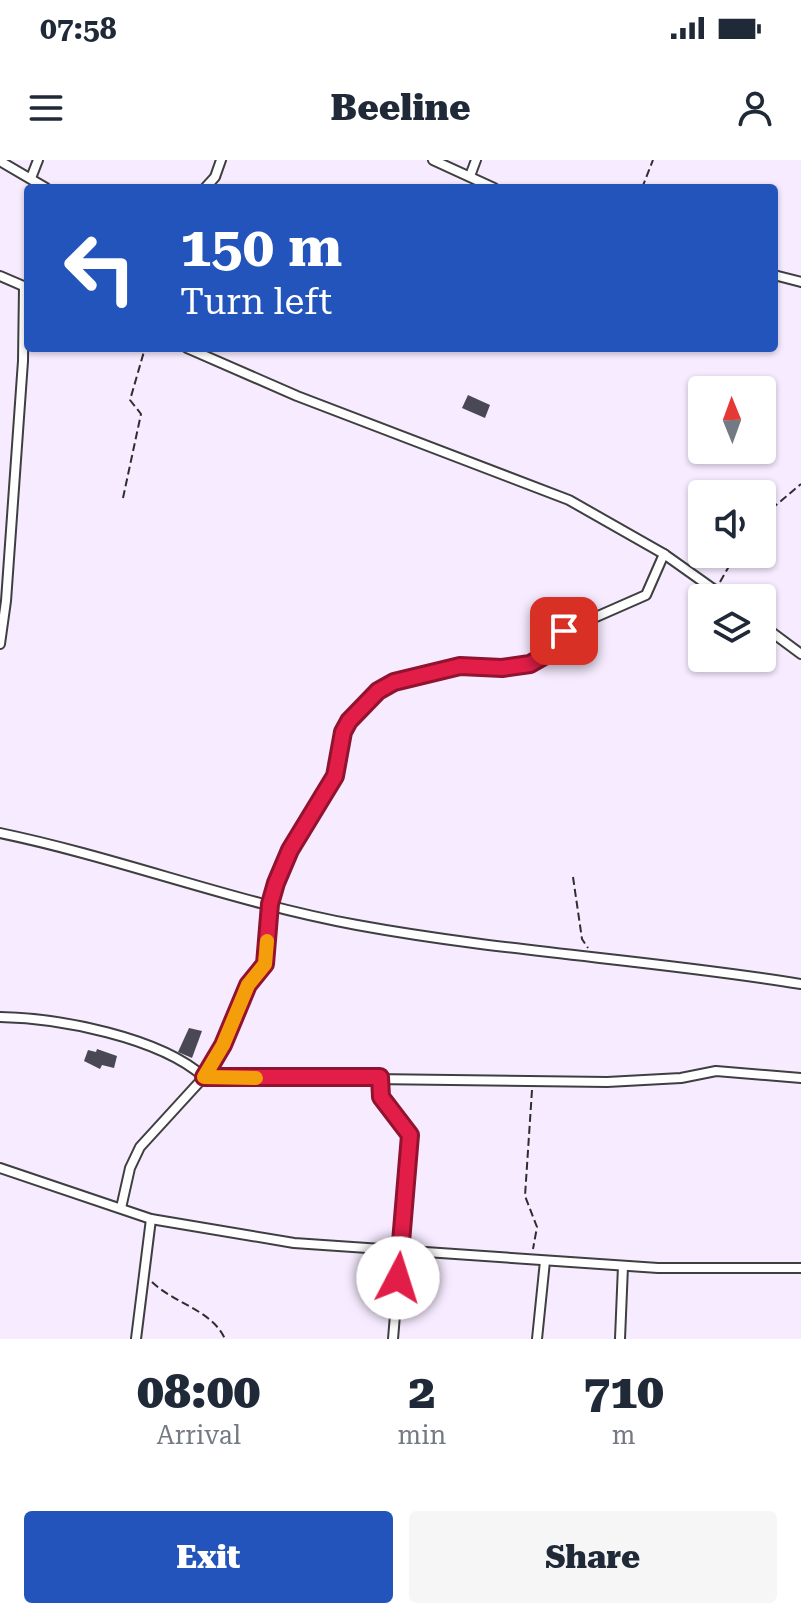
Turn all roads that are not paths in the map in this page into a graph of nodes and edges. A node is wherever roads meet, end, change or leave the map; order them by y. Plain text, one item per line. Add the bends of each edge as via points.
1 (38, 160) edge
2 (221, 160) edge
3 (433, 160) edge
4 (476, 160) edge
5 (0, 161) edge
6 (470, 176) junction
7 (31, 178) junction
8 (40, 184) edge
9 (209, 184) edge
10 (486, 184) edge
11 (0, 276) edge
12 (778, 276) edge
13 (801, 282) edge
14 (24, 286) edge
15 (24, 336) edge
16 (196, 352) edge
17 (664, 554) junction
18 (706, 584) edge
19 (776, 635) edge
20 (0, 644) edge
21 (801, 654) edge
22 (0, 833) edge
23 (270, 904) junction
24 (801, 984) edge
25 (0, 1017) edge
26 (204, 1077) junction
27 (380, 1077) junction
28 (801, 1078) edge
29 (0, 1168) edge
30 (121, 1208) junction
31 (151, 1219) junction
32 (401, 1250) junction
33 (545, 1261) junction
34 (623, 1266) junction
35 (801, 1268) edge
36 (136, 1339) edge
37 (393, 1339) edge
38 (537, 1339) edge
39 (620, 1339) edge

1 - 7 street
2 - 9 street
3 - 6 street
4 - 6 street
5 - 7 street
6 - 10 street
7 - 8 street
11 - 14 street
12 - 13 street
15 - 20 street
16 - 17 street via 569,500
17 - 18 street
17 - 23 street via 646,595 564,631 539,661 502,668 460,666 405,678 378,691 343,732 335,776 290,850
19 - 21 street
22 - 23 street
23 - 24 street via 406,933
23 - 26 street via 265,964 248,985
25 - 26 street via 107,1034 170,1055
26 - 27 street
26 - 30 street via 140,1147
27 - 28 street via 607,1082 716,1071
27 - 32 street via 381,1097 410,1135
29 - 30 street
30 - 31 street
31 - 32 street via 280,1241
31 - 36 street
32 - 33 street
32 - 37 street
33 - 34 street
33 - 38 street
34 - 35 street
34 - 39 street

